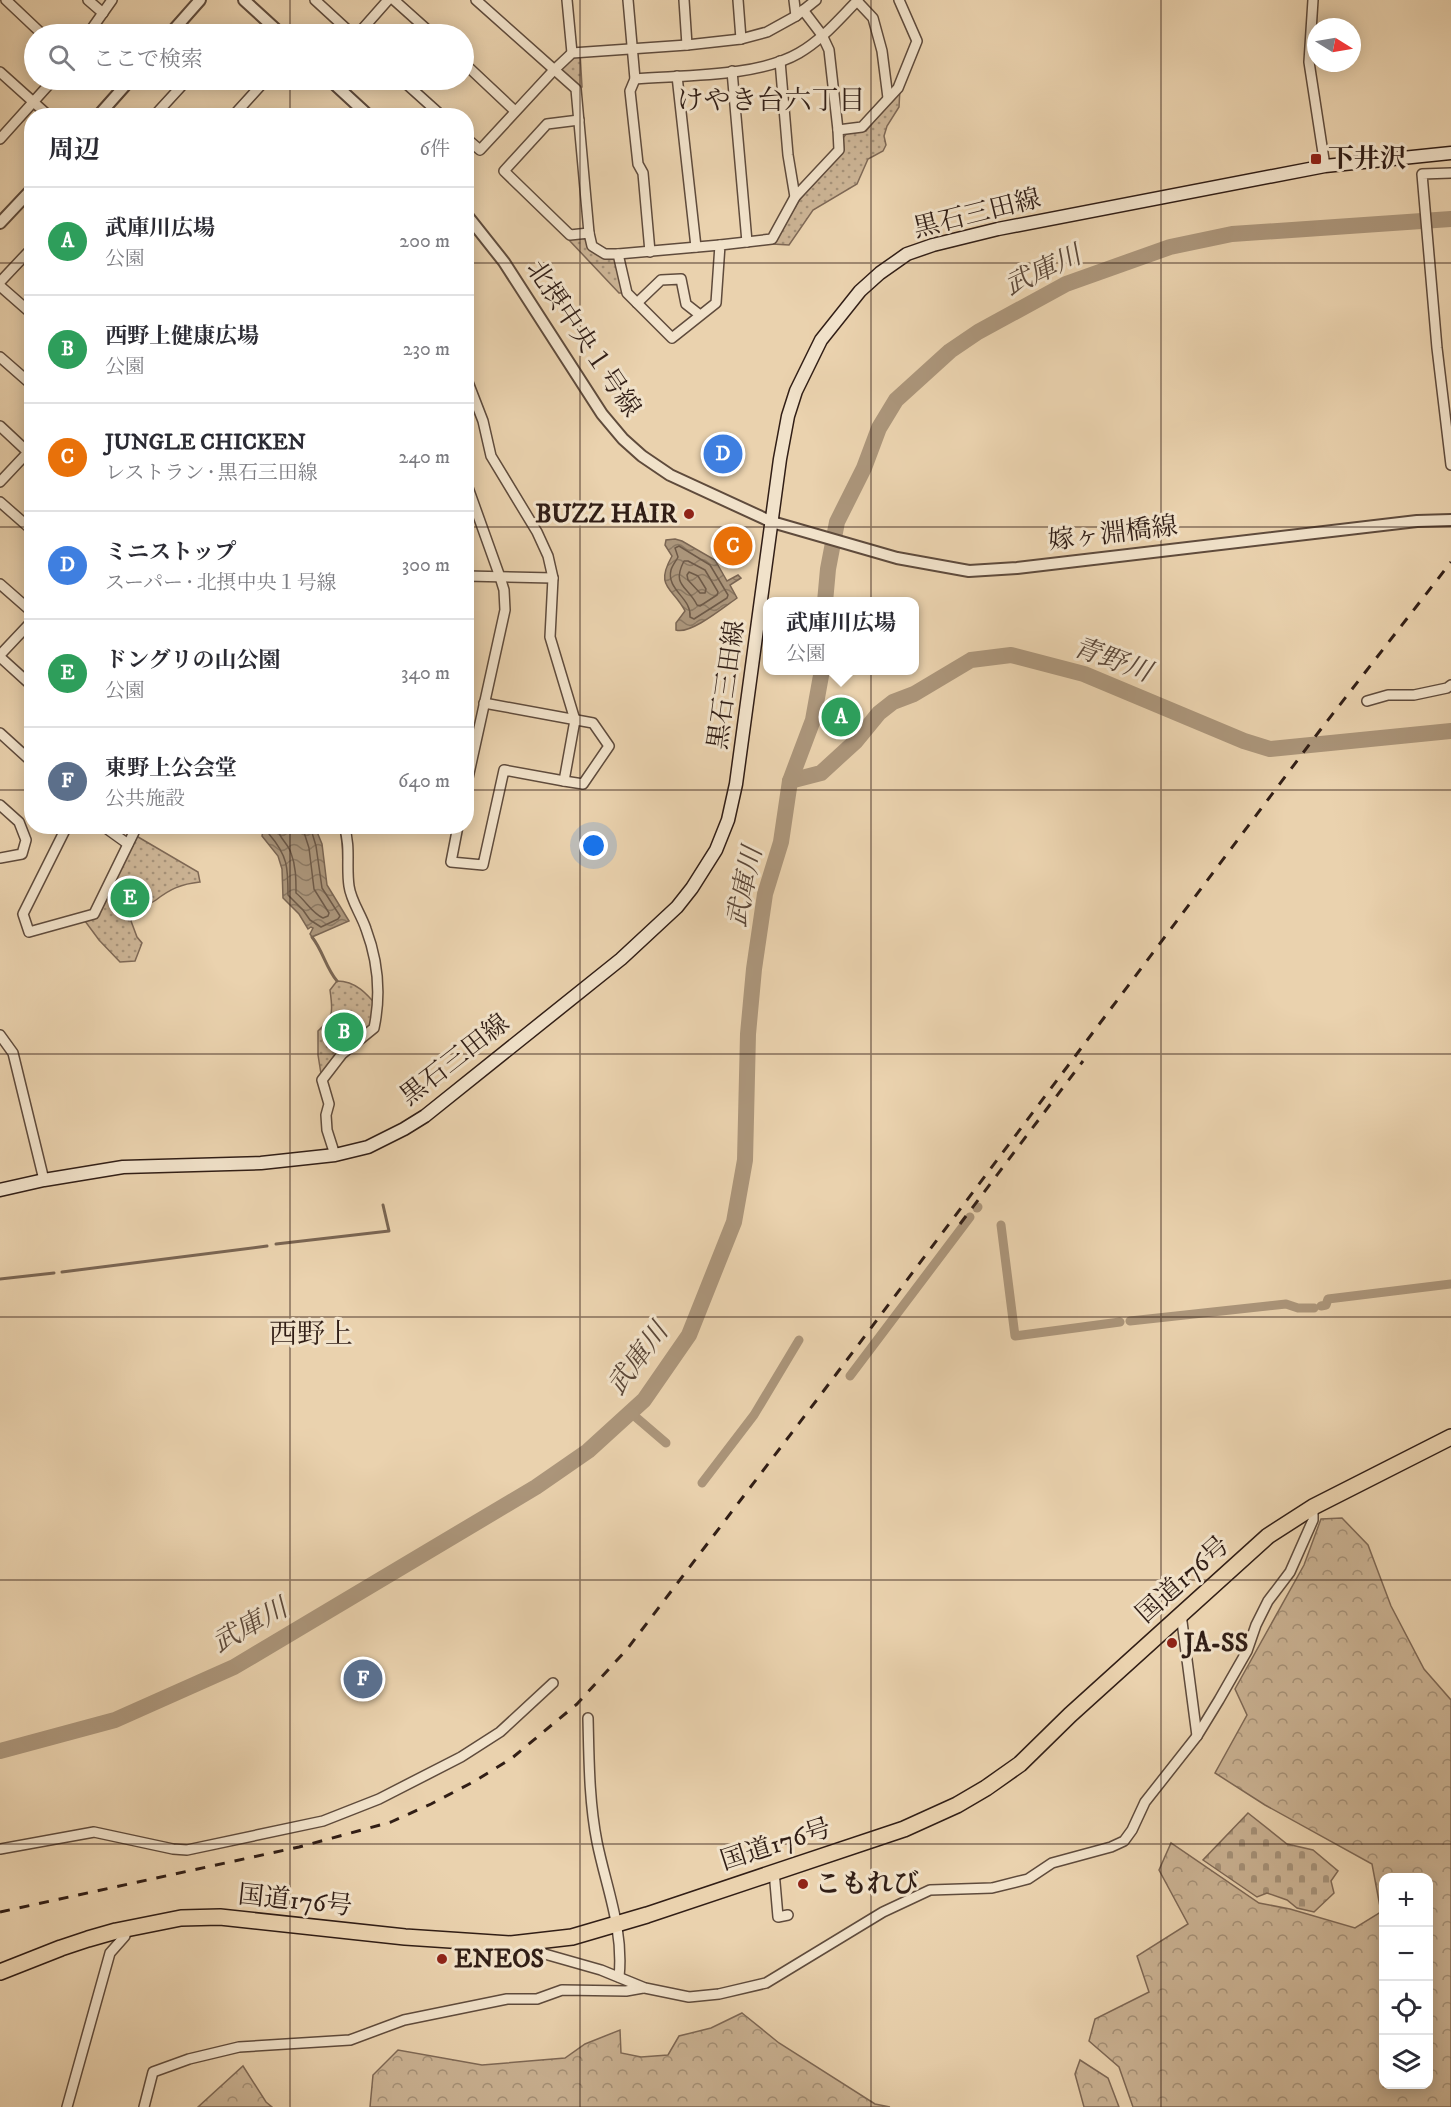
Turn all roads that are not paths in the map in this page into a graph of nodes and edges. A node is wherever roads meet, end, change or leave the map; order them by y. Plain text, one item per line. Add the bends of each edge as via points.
1 (6, 0) edge
2 (88, 0) edge
3 (112, 0) edge
4 (200, 0) edge
5 (244, 0) edge
6 (315, 0) edge
7 (388, 0) edge
8 (394, 0) edge
9 (476, 0) edge
10 (567, 0) edge
11 (628, 0) edge
12 (684, 0) edge
13 (738, 0) edge
14 (794, 0) edge
15 (816, 0) edge
16 (899, 0) edge
17 (1313, 0) edge
18 (858, 1) edge
19 (103, 13) junction
20 (800, 13) junction
21 (31, 24) edge
22 (95, 24) edge
23 (179, 24) edge
24 (270, 24) edge
25 (341, 24) edge
26 (367, 24) edge
27 (421, 24) edge
28 (822, 35) junction
29 (741, 39) junction
30 (687, 45) junction
31 (632, 48) junction
32 (572, 53) junction
33 (780, 61) junction
34 (554, 70) junction
35 (732, 71) junction
36 (0, 72) edge
37 (474, 72) edge
38 (677, 76) junction
39 (635, 79) junction
40 (44, 90) edge
41 (121, 90) edge
42 (178, 90) edge
43 (257, 90) edge
44 (341, 90) edge
45 (413, 90) edge
46 (888, 98) junction
47 (34, 102) junction
48 (28, 108) edge
49 (40, 108) edge
50 (105, 108) edge
51 (161, 108) edge
52 (240, 108) edge
53 (360, 108) edge
54 (433, 108) edge
55 (515, 111) junction
56 (24, 113) edge
57 (579, 120) junction
58 (838, 130) junction
59 (0, 138) edge
60 (474, 145) edge
61 (1451, 153) edge
62 (1325, 166) junction
63 (1451, 173) edge
64 (795, 197) junction
65 (24, 198) edge
66 (0, 223) edge
67 (474, 224) edge
68 (589, 233) junction
69 (747, 242) junction
70 (720, 245) junction
71 (696, 248) junction
72 (650, 252) junction
73 (618, 254) junction
74 (24, 257) edge
75 (0, 284) edge
76 (637, 303) junction
77 (24, 306) edge
78 (700, 315) junction
79 (0, 357) edge
80 (24, 378) edge
81 (474, 397) edge
82 (0, 426) edge
83 (24, 447) edge
84 (24, 458) edge
85 (1451, 465) edge
86 (0, 482) edge
87 (0, 502) edge
88 (474, 504) edge
89 (1451, 520) edge
90 (772, 522) junction
91 (24, 523) edge
92 (785, 525) joint
93 (474, 576) edge
94 (500, 577) junction
95 (553, 578) junction
96 (0, 584) edge
97 (24, 605) edge
98 (24, 630) edge
99 (0, 656) edge
100 (24, 678) edge
101 (1451, 685) edge
102 (1367, 701) dead end
103 (484, 703) junction
104 (575, 720) junction
105 (0, 733) edge
106 (474, 750) edge
107 (24, 755) edge
108 (564, 781) junction
109 (1, 808) edge
110 (63, 834) edge
111 (114, 834) edge
112 (133, 834) edge
113 (346, 834) edge
114 (457, 834) edge
115 (128, 844) junction
116 (0, 858) edge
117 (0, 1035) edge
118 (335, 1155) junction
119 (44, 1180) junction
120 (0, 1190) edge
121 (1451, 1437) edge
122 (1313, 1507) junction
123 (1181, 1614) junction
124 (553, 1683) dead end
125 (588, 1718) dead end
126 (1197, 1736) junction
127 (0, 1849) edge
128 (774, 1871) junction
129 (788, 1915) dead end
130 (618, 1923) junction
131 (125, 1929) junction
132 (511, 1944) junction
133 (0, 1972) edge
134 (619, 1977) junction
135 (645, 1988) junction
136 (67, 2107) edge
137 (144, 2107) edge

1 - 21 street
2 - 19 street
3 - 19 street
4 - 23 street
5 - 24 street
6 - 25 street
7 - 26 street
8 - 27 street
9 - 34 street
10 - 32 street
11 - 31 street
12 - 30 street
13 - 29 street
14 - 20 street
15 - 20 street
16 - 46 street via 917,41 898,88
17 - 62 street via 1309,62
18 - 28 street
18 - 46 street via 873,18
19 - 22 street
20 - 28 street
20 - 29 street via 767,32
28 - 33 street via 799,53
28 - 58 street via 829,50
29 - 30 street
30 - 31 street
31 - 32 street
31 - 39 street
32 - 34 street
33 - 35 street
33 - 64 street
34 - 55 street
34 - 57 street via 576,89
35 - 38 street
35 - 69 street
36 - 47 street
37 - 55 street
38 - 39 street
38 - 71 street
39 - 72 street via 630,91
40 - 47 street
41 - 50 street
42 - 51 street
43 - 52 street
44 - 53 street
45 - 54 street
46 - 58 street via 862,127
47 - 48 street
47 - 49 street
55 - 60 street via 480,150
56 - 59 street
57 - 68 street
57 - 68 street via 547,124 504,171 570,235
58 - 64 street via 838,150
61 - 62 main road, 黒石三田線
62 - 90 main road, 黒石三田線 via 998,230 907,254 860,291 821,340 807,366 788,416
63 - 85 street via 1422,174
64 - 69 street via 771,238
65 - 66 street
67 - 90 street, 北摂中央１号線 via 504,262 602,414 623,440 670,475
68 - 73 street via 592,246 605,254
69 - 70 street
70 - 71 street
70 - 78 street via 716,303
71 - 72 street
72 - 73 street
73 - 76 street via 627,293
74 - 75 street
75 - 77 street
76 - 78 street via 672,338
76 - 78 street via 661,280 681,279 686,304
79 - 80 street
81 - 95 street via 491,456 537,532
82 - 83 street
84 - 86 street
87 - 91 street
88 - 94 street
89 - 92 street, 嫁ヶ淵橋線 via 969,571 897,558
90 - 92 street, 北摂中央１号線
90 - 118 main road, 黒石三田線 via 736,784 716,850 692,888 621,959 425,1116 368,1147
93 - 94 street
94 - 95 street
94 - 103 street via 505,610
95 - 104 street via 550,637
96 - 97 street
98 - 99 street
99 - 100 street
101 - 102 street via 1414,696 1388,695
103 - 104 street
103 - 106 street
104 - 108 street
104 - 108 street via 593,723 609,746 583,784
105 - 107 street
108 - 114 street via 504,770 483,865 451,862
109 - 116 street via 19,822 26,840 22,854
110 - 115 street via 23,915 29,932 94,914
111 - 115 street
112 - 115 street
113 - 118 street via 349,886 367,930 379,995 374,1028 342,1054 322,1080 329,1104 327,1130
117 - 119 street via 13,1053
118 - 119 main road, 黒石三田線 via 261,1163 123,1167
119 - 120 main road, 黒石三田線
121 - 122 highway, 国道176号
122 - 123 highway, 国道176号 via 1268,1536
122 - 126 street via 1313,1520 1290,1572 1268,1601 1247,1651
123 - 126 street
123 - 128 highway, 国道176号 via 1020,1764 986,1788 904,1829
124 - 127 street via 500,1732 461,1757 379,1799 323,1821 187,1850 94,1832
125 - 130 street via 597,1841
126 - 135 street via 1145,1802 1124,1841 1111,1847 1052,1863 1028,1879 992,1888 930,1890 883,1912 766,1983 689,1997
128 - 129 street via 778,1917
128 - 130 highway, 国道176号
130 - 132 highway, 国道176号 via 572,1937
130 - 134 street
131 - 132 highway, 国道176号 via 181,1918 220,1917
131 - 133 highway, 国道176号
131 - 136 street via 125,1936 110,1953
132 - 134 street
134 - 135 street
135 - 137 street via 562,1990 537,1999 507,1999 404,2020 350,2040 239,2047 153,2072

